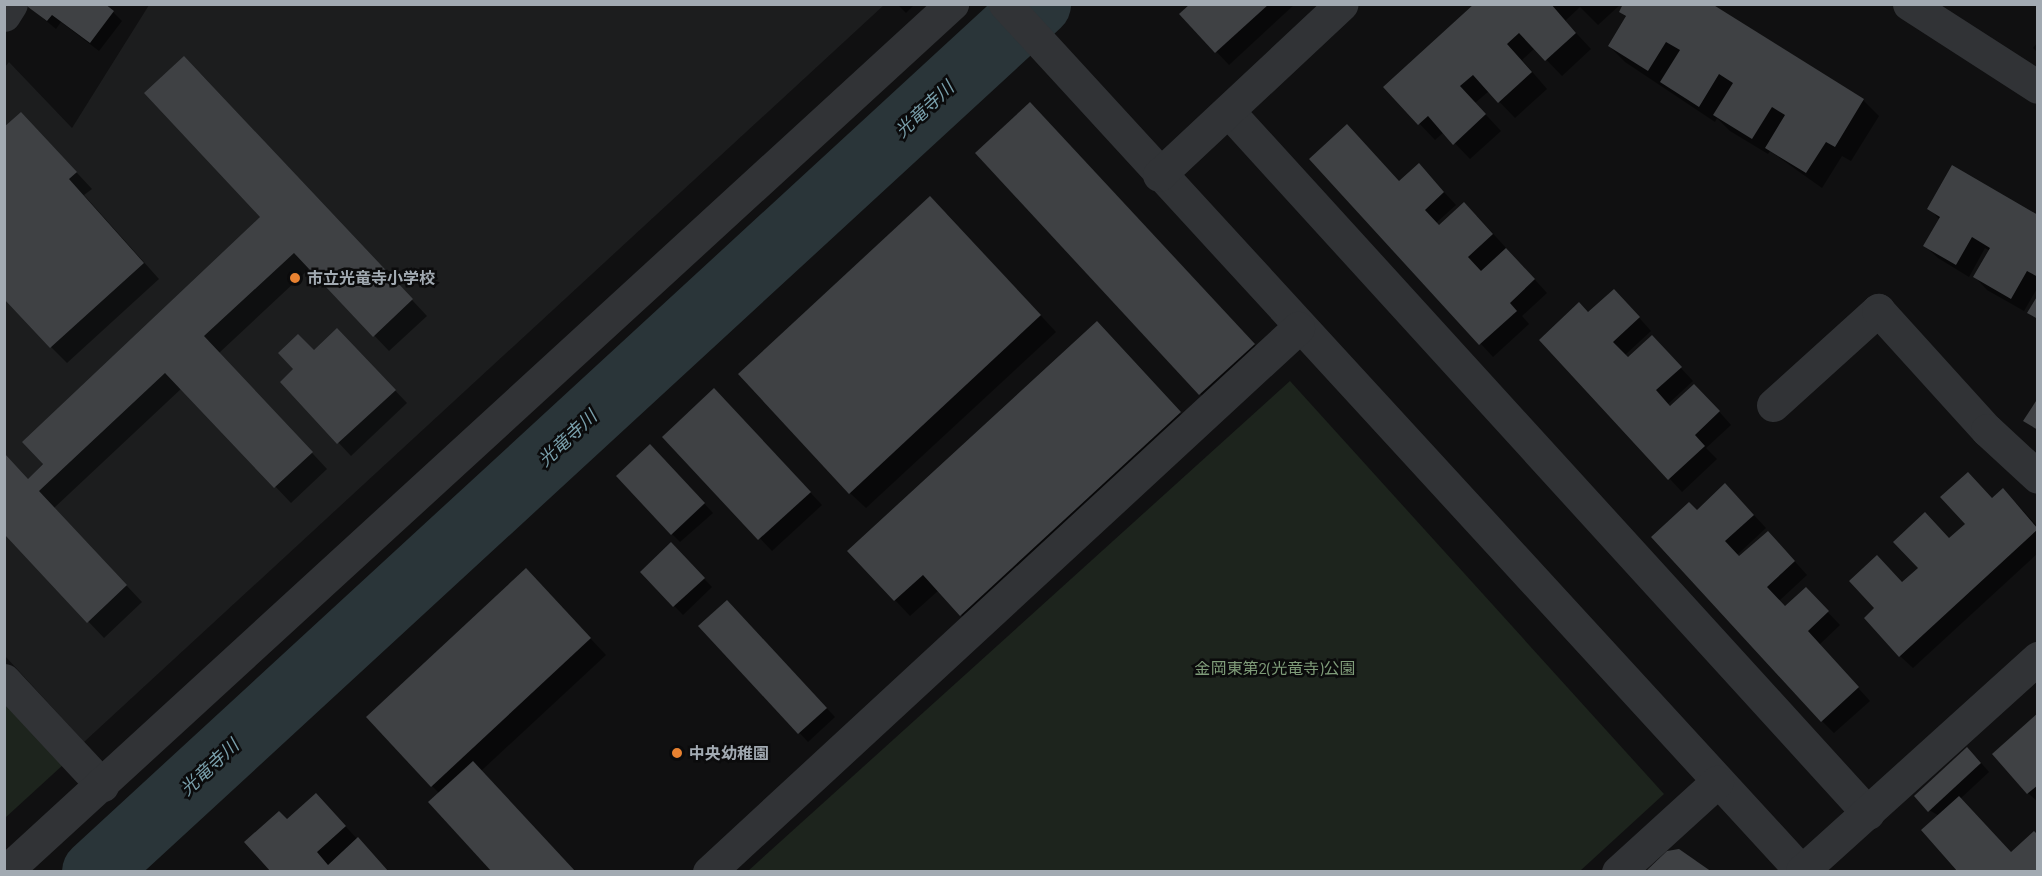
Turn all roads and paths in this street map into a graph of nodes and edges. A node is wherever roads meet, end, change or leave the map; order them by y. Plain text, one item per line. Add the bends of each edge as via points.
1 (11, 4) edge
2 (952, 4) edge
3 (1342, 4) edge
4 (1909, 4) edge
5 (1005, 5) edge
6 (4, 15) edge
7 (2037, 87) edge
8 (1228, 111) junction
9 (1159, 175) junction
10 (1298, 328) junction
11 (1773, 405) dead end
12 (2037, 477) edge
13 (2037, 658) edge
14 (4, 680) edge
15 (1717, 782) junction
16 (102, 785) junction
17 (1868, 813) junction
18 (1802, 871) edge
19 (5, 872) edge
20 (709, 872) edge
21 (1618, 872) edge

1 - 6 street
2 - 16 street
3 - 8 street
4 - 7 street
5 - 9 street
8 - 9 street
8 - 17 street
9 - 10 street
10 - 15 street
10 - 20 street
11 - 12 street via 1878,310 1987,430
13 - 17 street
14 - 16 street
15 - 18 street
15 - 21 street
16 - 19 street
17 - 18 street

